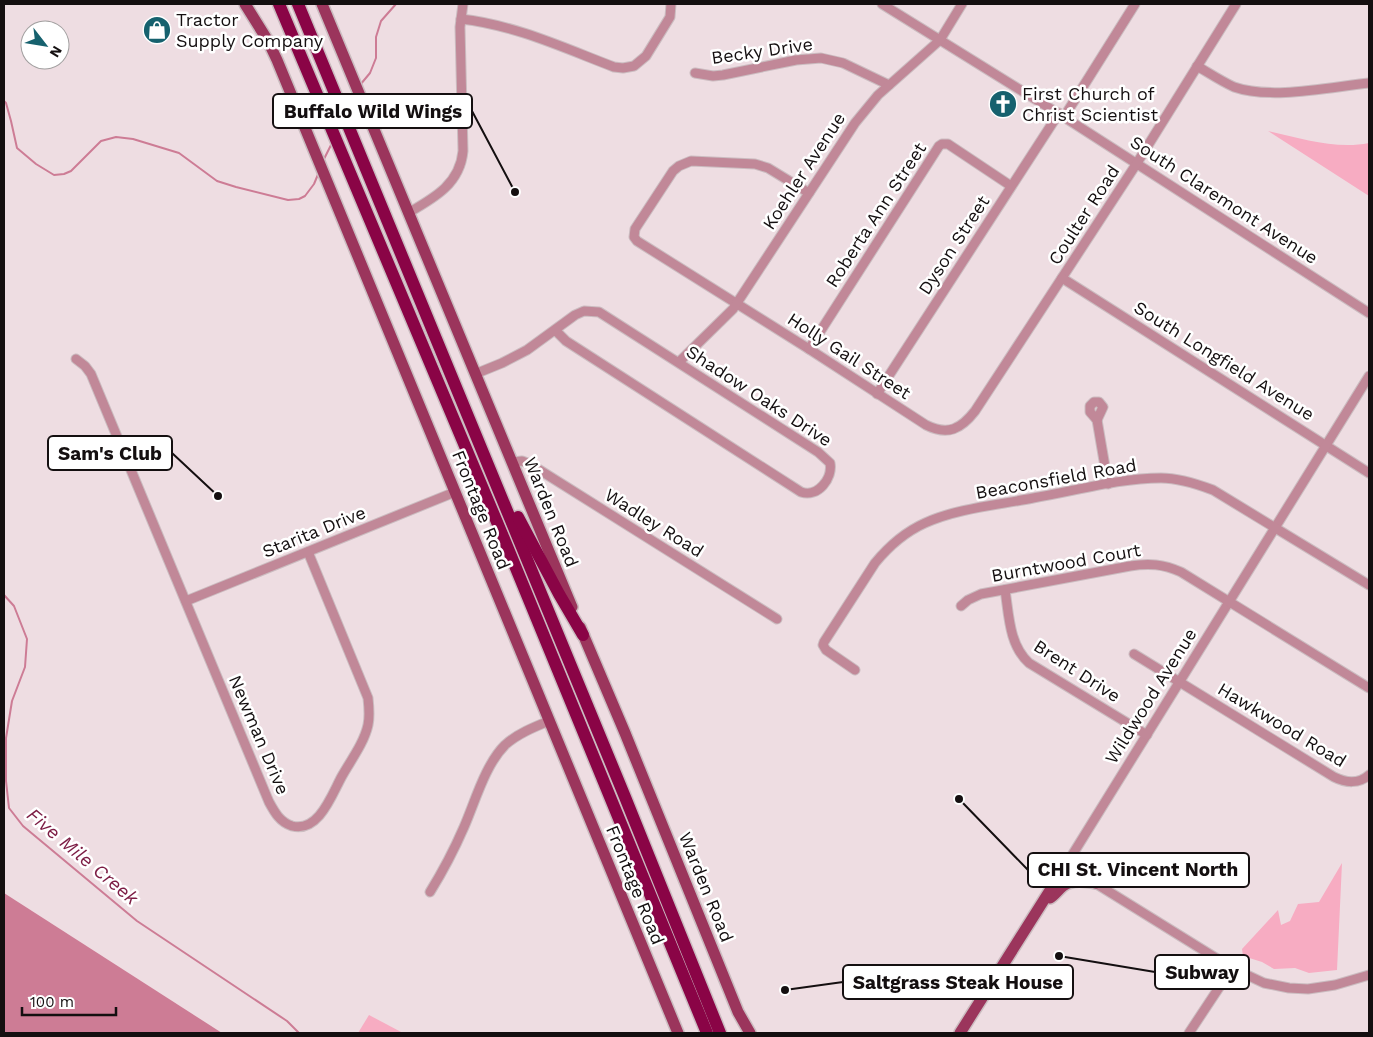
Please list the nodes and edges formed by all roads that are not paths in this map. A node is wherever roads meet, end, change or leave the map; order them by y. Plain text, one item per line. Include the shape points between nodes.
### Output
1 (245, 4) edge
2 (279, 4) edge
3 (298, 4) edge
4 (322, 4) edge
5 (463, 4) edge
6 (671, 4) edge
7 (882, 4) edge
8 (962, 4) edge
9 (1135, 4) edge
10 (1236, 4) edge
11 (461, 18) junction
12 (940, 40) junction
13 (1197, 66) junction
14 (695, 73) dead end
15 (1369, 83) edge
16 (888, 85) junction
17 (1062, 115) junction
18 (1137, 163) junction
19 (1012, 186) junction
20 (810, 193) junction
21 (408, 214) junction
22 (1062, 278) junction
23 (736, 304) junction
24 (1369, 313) edge
25 (555, 330) junction
26 (809, 349) junction
27 (76, 359) dead end
28 (679, 362) junction
29 (475, 374) junction
30 (1369, 376) edge
31 (877, 394) junction
32 (1097, 420) dead end
33 (947, 430) joint
34 (1326, 445) junction
35 (483, 450) junction
36 (512, 462) junction
37 (1369, 473) edge
38 (1108, 484) junction
39 (455, 492) junction
40 (1275, 528) junction
41 (308, 552) junction
42 (1369, 585) edge
43 (1005, 590) junction
44 (186, 601) junction
45 (1230, 603) junction
46 (961, 606) dead end
47 (777, 619) dead end
48 (583, 635) junction
49 (1134, 654) dead end
50 (855, 670) dead end
51 (1179, 681) junction
52 (1369, 688) edge
53 (549, 721) junction
54 (1147, 735) junction
55 (1369, 776) edge
56 (1066, 865) junction
57 (1096, 883) junction
58 (430, 892) dead end
59 (1042, 902) junction
60 (1232, 968) junction
61 (1369, 975) edge
62 (965, 1032) edge
63 (678, 1033) edge
64 (706, 1033) edge
65 (720, 1033) edge
66 (750, 1033) edge
67 (1189, 1033) edge

1 - 39 main road, Frontage Road via 268,41
2 - 64 highway via 502,534
3 - 35 highway
4 - 21 main road, Warden Road
5 - 11 street
6 - 11 street via 670,17 646,56 634,66 624,68 614,68 515,29
7 - 12 street, South Claremont Avenue
8 - 12 street, Koehler Avenue
9 - 17 street, Dyson Street
10 - 13 street, Coulter Road
11 - 21 street via 463,151 460,166 446,188
12 - 16 street, Koehler Avenue
12 - 17 street, South Claremont Avenue
13 - 15 street via 1227,84 1257,92
13 - 18 street, Coulter Road
14 - 16 street, Becky Drive via 723,75 821,58 843,63
16 - 20 street, Koehler Avenue via 855,123
17 - 18 street, South Claremont Avenue
17 - 19 street, Dyson Street
18 - 22 street, Coulter Road
18 - 24 street, South Claremont Avenue
19 - 26 street, Roberta Ann Street via 948,144 939,146
19 - 31 street, Dyson Street
20 - 23 street, Koehler Avenue
20 - 23 street, Holly Gail Street via 760,165 691,161 673,171 635,228 637,242
21 - 29 main road, Warden Road
22 - 33 street, Coulter Road via 975,411 960,426
22 - 34 street, South Longfield Avenue
23 - 26 street, Holly Gail Street
23 - 28 street, Koehler Avenue
25 - 28 street, Shadow Oaks Drive via 579,312 599,312
25 - 28 street, Shadow Oaks Drive via 566,341 770,473 803,493 818,491 830,472 827,459
25 - 29 street, Shadow Oaks Drive via 528,350
26 - 31 street, Holly Gail Street
27 - 44 street, Newman Drive via 92,374
29 - 36 main road, Warden Road
30 - 34 street, Wildwood Avenue
31 - 33 street, Holly Gail Street via 926,425
32 - 38 street
34 - 37 street, South Longfield Avenue
34 - 40 street, Wildwood Avenue
35 - 48 highway
35 - 65 highway
36 - 47 street, Wadley Road via 530,464
36 - 48 main road, Warden Road
38 - 40 street, Beaconsfield Road via 1161,478 1193,483 1213,490
38 - 50 street, Beaconsfield Road via 953,514 927,522 905,534 875,563 824,642 826,650
39 - 41 street, Starita Drive
39 - 53 main road, Frontage Road
40 - 42 street, Beaconsfield Road
40 - 45 street, Wildwood Avenue
41 - 44 street, Starita Drive
41 - 44 street, Newman Drive via 368,698 369,711 365,735 320,814 306,826 291,825 275,814
43 - 45 street, Burntwood Court via 1154,564 1181,572
43 - 46 street, Burntwood Court via 980,594
43 - 54 street, Brent Drive via 1013,639 1023,657
45 - 51 street, Wildwood Avenue
45 - 52 street, Burntwood Court
48 - 66 main road, Warden Road via 738,1012
49 - 51 street, Hawkwood Road
51 - 54 street, Wildwood Avenue
51 - 55 street, Hawkwood Road via 1334,777 1355,782
53 - 58 street via 512,739 498,753 446,868
53 - 63 main road, Frontage Road
54 - 56 street, Wildwood Avenue
56 - 57 street
56 - 59 main road, Wildwood Avenue
57 - 59 main road via 1076,881
57 - 60 street
59 - 62 main road, Wildwood Avenue
60 - 61 street via 1264,983 1304,989 1335,985
60 - 67 street

